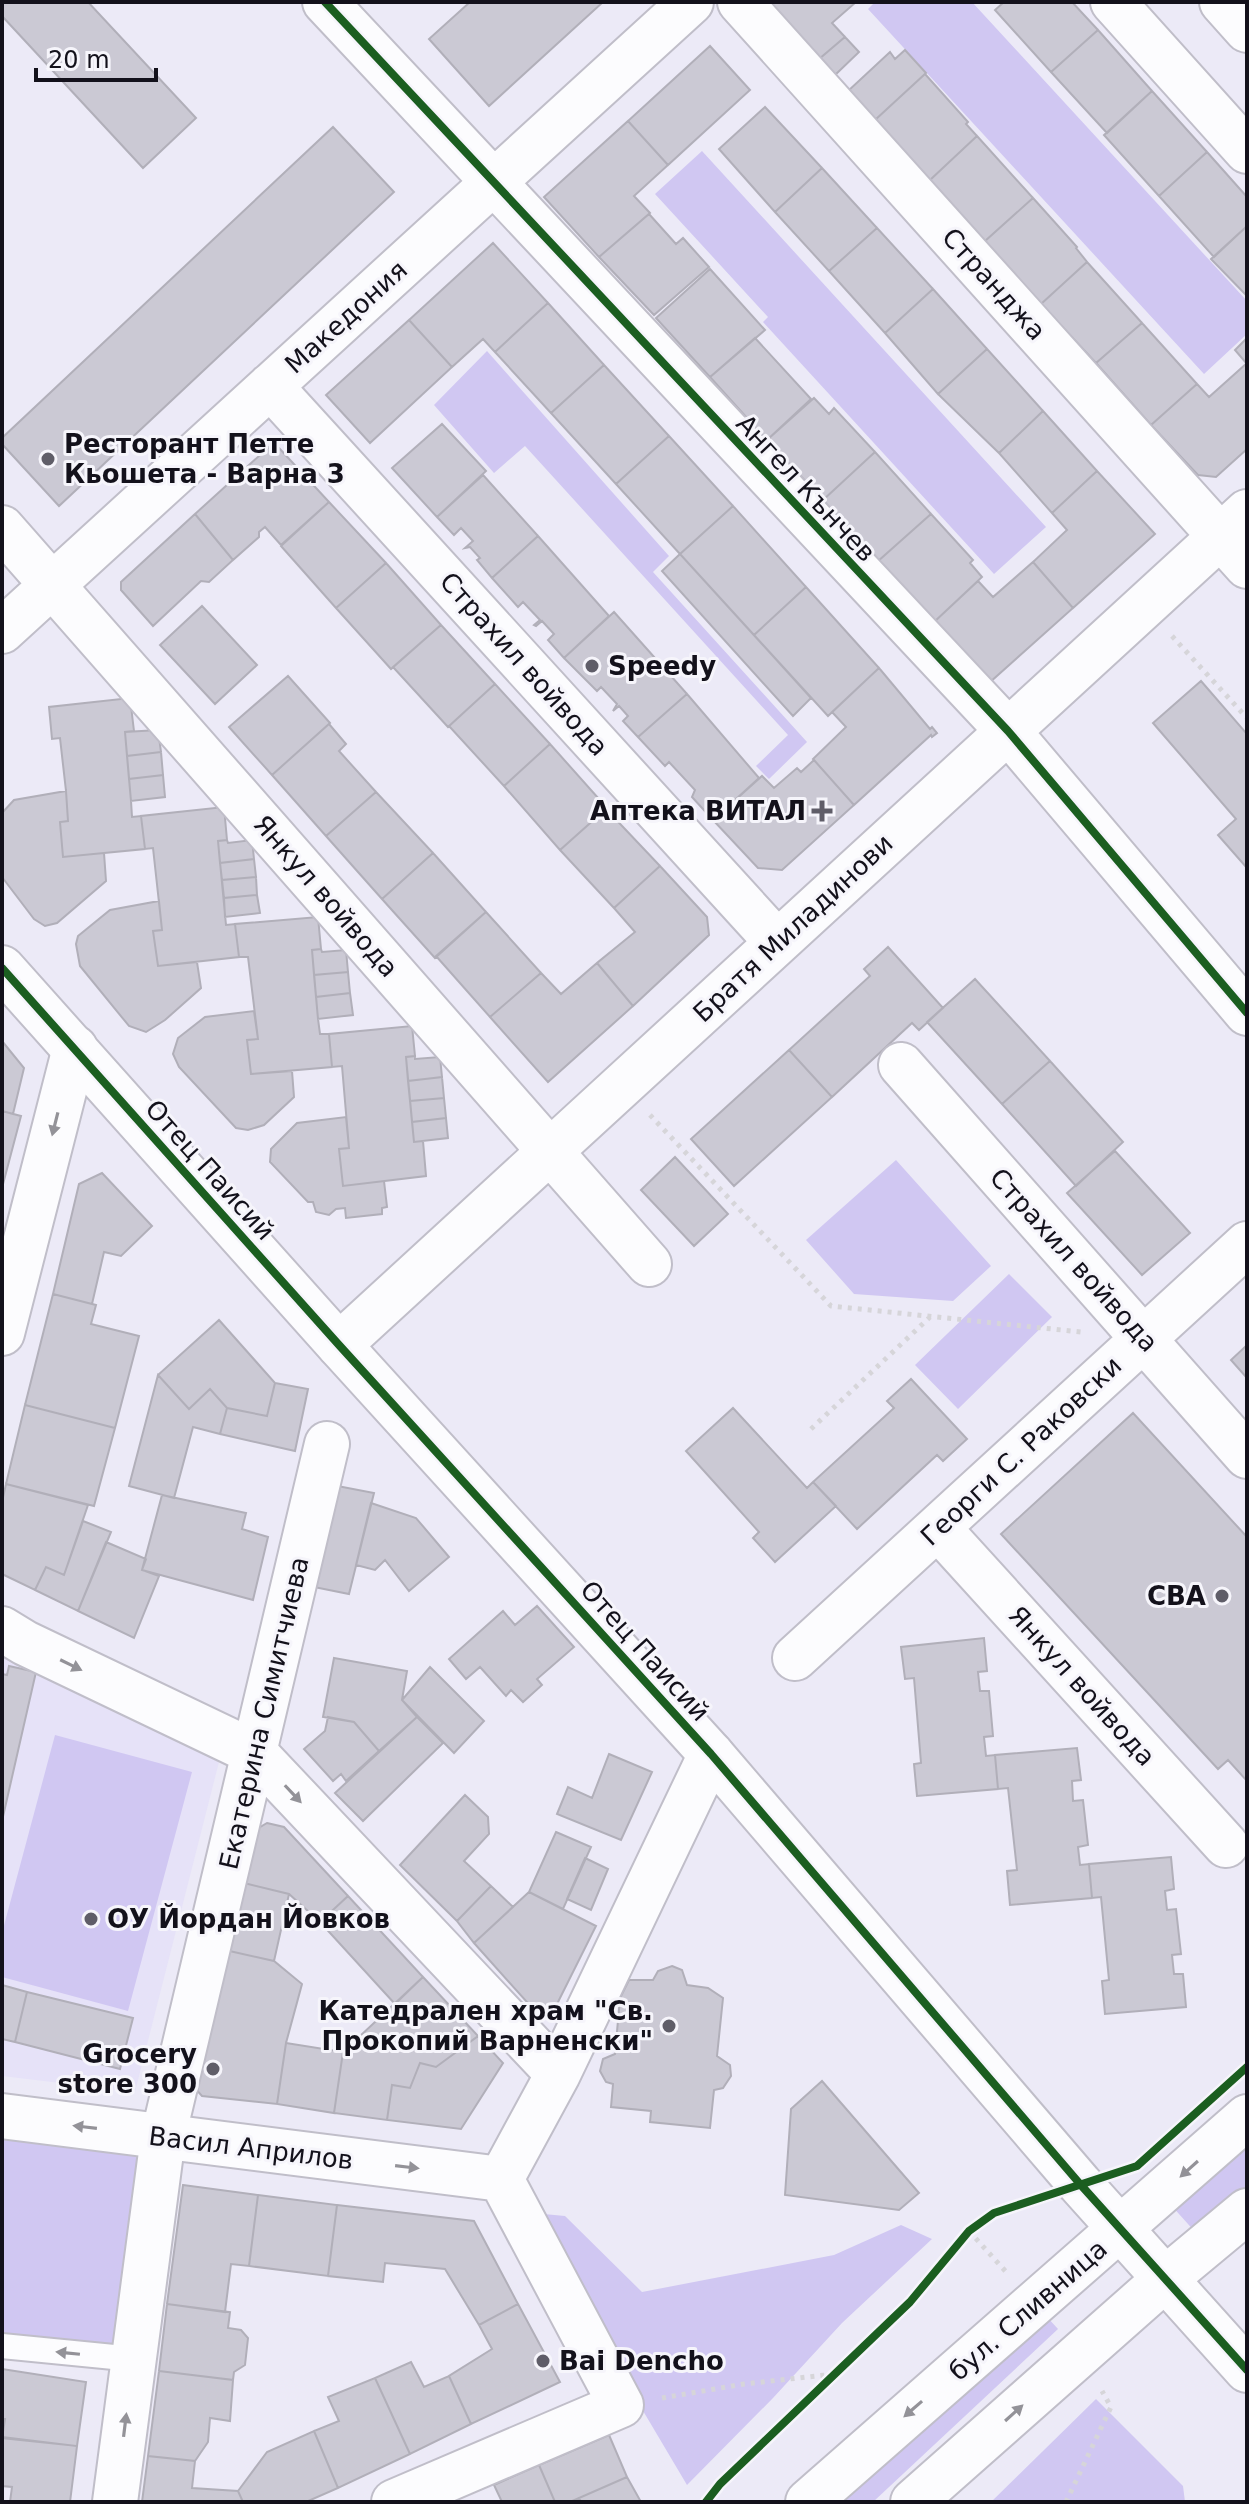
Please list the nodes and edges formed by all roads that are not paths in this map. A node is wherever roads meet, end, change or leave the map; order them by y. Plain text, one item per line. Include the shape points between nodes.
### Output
1 (325, 2) edge
2 (691, 2) edge
3 (740, 2) edge
4 (1113, 2) edge
5 (1222, 2) edge
6 (1247, 30) edge
7 (1247, 151) edge
8 (492, 184) junction
9 (270, 386) junction
10 (2, 528) edge
11 (1238, 538) edge
12 (52, 585) junction
13 (2, 631) edge
14 (1008, 731) junction
15 (777, 942) junction
16 (2, 968) edge
17 (1247, 1013) edge
18 (75, 1048) junction
19 (901, 1065) dead end
20 (550, 1150) junction
21 (1247, 1244) edge
22 (649, 1264) dead end
23 (2, 1333) edge
24 (1143, 1339) junction
25 (339, 1345) junction
26 (327, 1444) dead end
27 (1247, 1456) edge
28 (938, 1528) junction
29 (2, 1629) edge
30 (795, 1658) dead end
31 (255, 1753) junction
32 (711, 1754) junction
33 (1237, 1835) edge
34 (558, 2074) junction
35 (2, 2116) edge
36 (1247, 2117) edge
37 (163, 2137) junction
38 (501, 2179) junction
39 (1247, 2211) edge
40 (1121, 2230) junction
41 (1164, 2280) junction
42 (2, 2346) edge
43 (134, 2359) junction
44 (1247, 2370) edge
45 (115, 2502) edge
46 (394, 2502) edge
47 (808, 2502) edge
48 (913, 2502) edge

1 - 8 street, Ангел Кънчев
2 - 8 street, Македония
3 - 11 street, Странджа
4 - 7 street
5 - 6 street
8 - 9 street, Македония
8 - 14 street, Ангел Кънчев
9 - 12 street, Македония
9 - 15 street, Страхил войвода
10 - 12 street, Янкул войвода
11 - 14 street, Братя Миладинови via 1145,605
12 - 13 street, Македония
12 - 20 street, Янкул войвода
14 - 15 street, Братя Миладинови
14 - 17 street, Ангел Кънчев
15 - 20 street, Братя Миладинови
16 - 18 street, Отец Паисий
18 -> 23 street
18 - 25 street, Отец Паисий
19 - 24 street, Страхил войвода
20 - 22 street, Янкул войвода
20 - 25 street, Братя Миладинови
21 - 24 street, Георги С. Раковски
24 - 27 street, Страхил войвода
24 - 28 street, Георги С. Раковски
25 - 32 street, Отец Паисий
26 - 31 street, Екатерина Симитчиева
28 - 30 street, Георги С. Раковски
28 - 33 street, Янкул войвода
29 -> 31 street
31 -> 34 street
31 - 37 street, Екатерина Симитчиева
32 - 34 street, Отец Паисий
32 - 40 street, Отец Паисий
34 - 38 street, Отец Паисий
37 -> 35 street, Васил Априлов
36 -> 40 street, бул. Сливница
37 -> 38 street, Васил Априлов
37 - 43 street, Екатерина Симитчиева
38 - 46 street via 621,2405
39 - 41 street
40 - 41 street, Отец Паисий
40 -> 47 street, бул. Сливница
41 - 44 street, Отец Паисий
48 -> 41 street
43 -> 42 lane
45 -> 43 street, Екатерина Симитчиева

